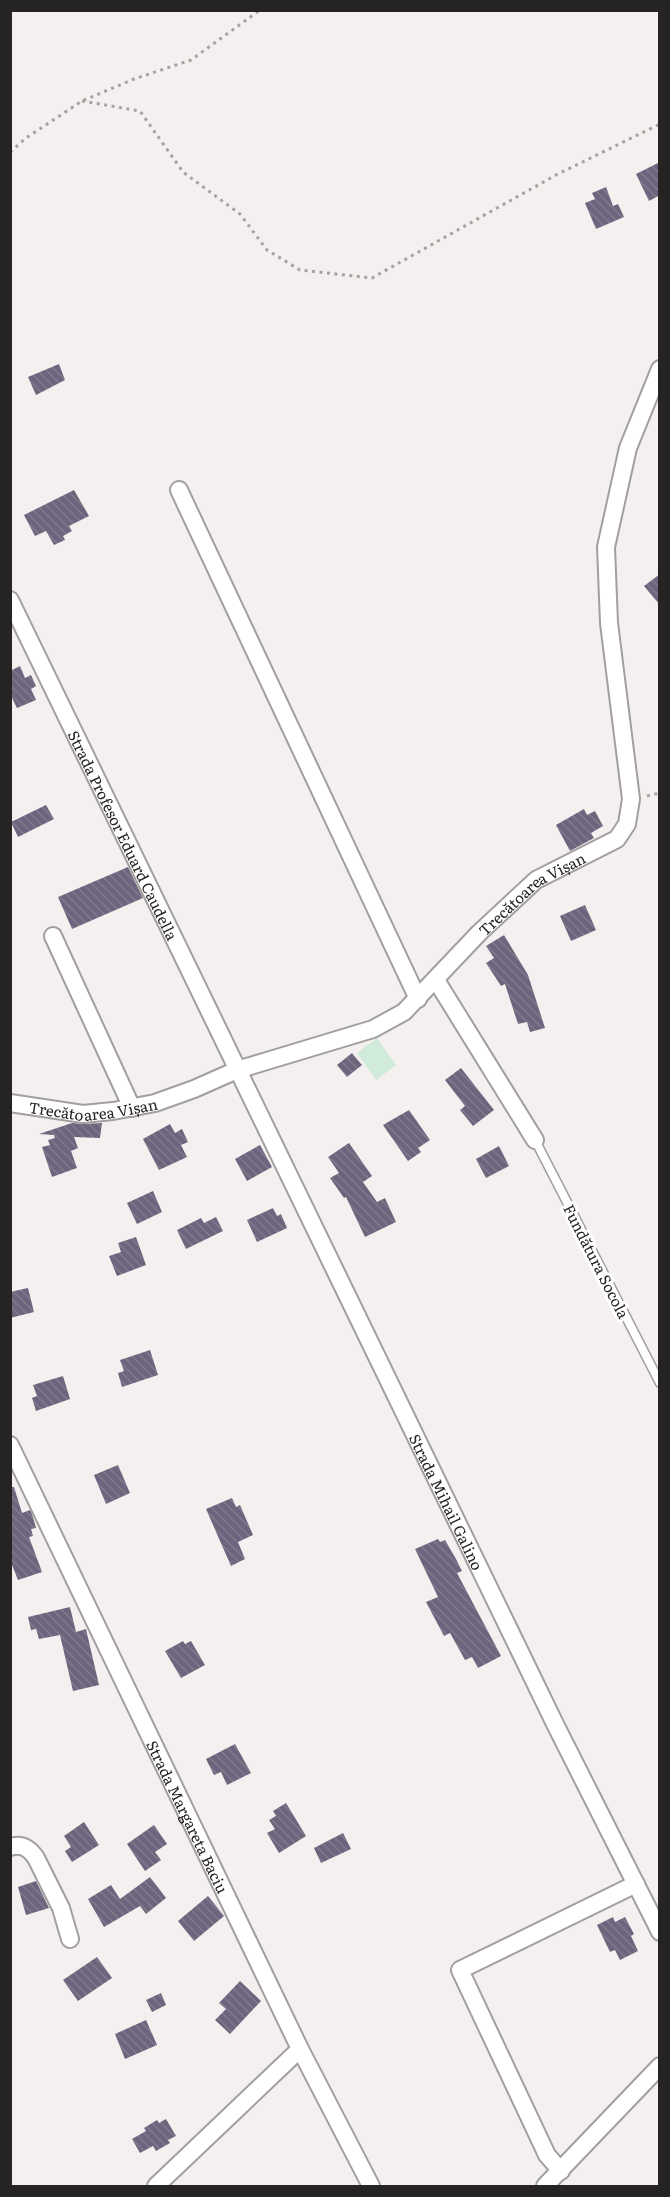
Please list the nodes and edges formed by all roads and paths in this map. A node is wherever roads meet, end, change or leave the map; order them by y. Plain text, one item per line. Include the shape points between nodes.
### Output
1 (260, 10) edge
2 (82, 101) junction
3 (660, 124) edge
4 (10, 152) edge
5 (660, 369) edge
6 (179, 490) dead end
7 (10, 600) edge
8 (53, 936) dead end
9 (436, 980) junction
10 (418, 999) junction
11 (237, 1070) junction
12 (10, 1103) edge
13 (132, 1107) junction
14 (535, 1140) joint
15 (660, 1383) edge
16 (10, 1445) edge
17 (10, 1847) edge
18 (636, 1884) junction
19 (660, 1932) edge
20 (70, 1939) dead end
21 (300, 2049) junction
22 (660, 2067) edge
23 (561, 2171) junction
24 (156, 2187) edge
25 (371, 2187) edge
26 (545, 2187) edge

1 - 2 path via 191,60
2 - 3 path via 140,111 183,172 240,214 267,250 300,270 372,278 556,175
2 - 4 path
5 - 9 street, Trecătoarea Vișan via 628,448 606,547 609,623 631,799 627,824 617,839 536,880
6 - 10 street
7 - 11 street, Strada Profesor Eduard Caudella
8 - 13 street
9 - 10 street, Trecătoarea Vișan
9 - 14 street
10 - 11 street, Trecătoarea Vișan via 404,1012 373,1029
11 - 13 street, Trecătoarea Vișan via 184,1093
11 - 18 street, Strada Mihail Galino
12 - 13 street, Trecătoarea Vișan via 83,1114
14 - 15 lane, Fundătura Socola
16 - 21 street, Strada Margareta Baciu
17 - 20 street via 22,1846 32,1851 61,1908
18 - 19 street, Strada Mihail Galino
18 - 23 street via 460,1970 547,2155
21 - 24 street
21 - 25 street, Strada Margareta Baciu
22 - 23 street
23 - 26 street

